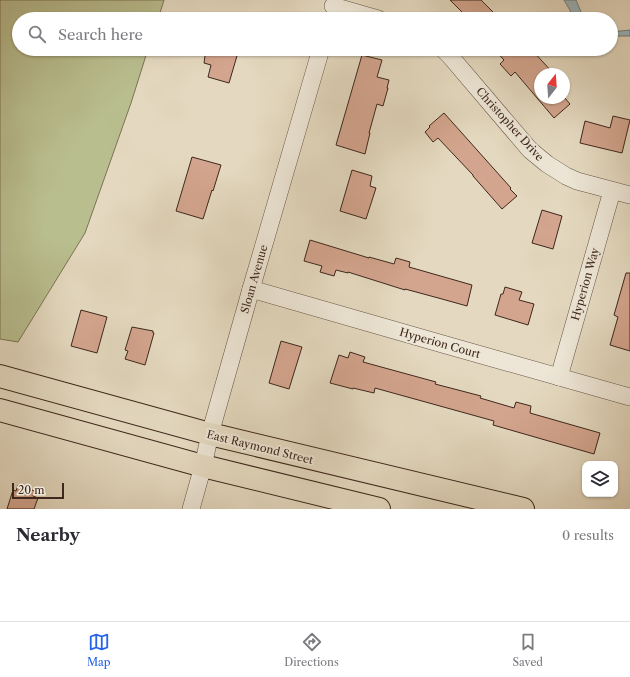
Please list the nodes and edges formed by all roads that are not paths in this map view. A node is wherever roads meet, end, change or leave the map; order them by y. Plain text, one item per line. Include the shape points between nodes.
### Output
1 (333, 8) edge
2 (349, 12) edge
3 (319, 56) edge
4 (450, 56) edge
5 (612, 191) junction
6 (630, 195) edge
7 (251, 289) junction
8 (0, 376) edge
9 (559, 377) junction
10 (630, 397) edge
11 (0, 410) edge
12 (210, 434) junction
13 (204, 466) junction
14 (190, 509) edge
15 (379, 509) edge
16 (523, 509) edge

1 - 2 street
3 - 7 street, Sloan Avenue
4 - 5 street, Christopher Drive via 534,154 566,176
5 - 6 street, Christopher Drive
5 - 9 street, Hyperion Way
7 - 9 street, Hyperion Court
7 - 12 street, Sloan Avenue
8 - 12 main road, East Raymond Street
9 - 10 street, Hyperion Court
11 - 13 main road
12 - 13 street, Sloan Avenue
12 - 16 main road, East Raymond Street
13 - 14 street, Sloan Avenue
13 - 15 main road

